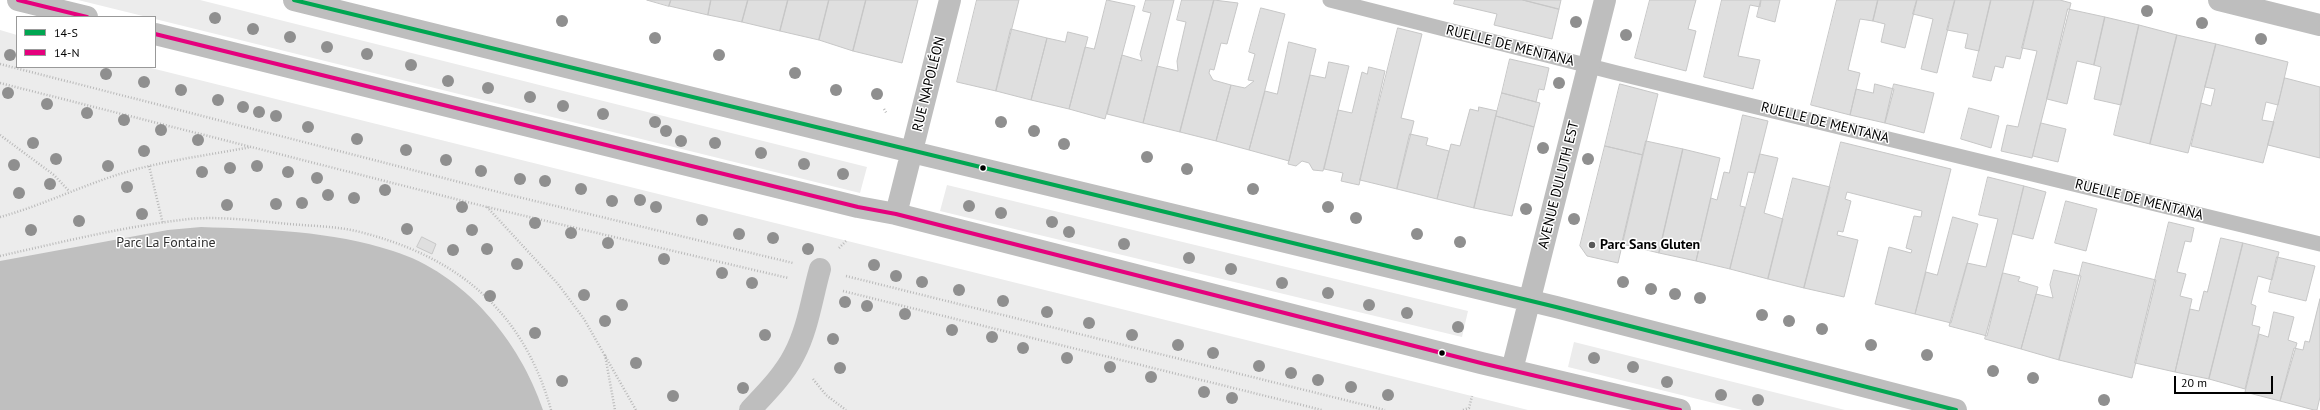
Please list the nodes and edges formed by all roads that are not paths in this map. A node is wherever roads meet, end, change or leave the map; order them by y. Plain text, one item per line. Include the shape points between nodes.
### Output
1 (18, 0) edge
2 (294, 0) edge
3 (950, 0) edge
4 (1330, 0) edge
5 (1605, 0) edge
6 (2220, 0) edge
7 (84, 16) edge
8 (2320, 25) edge
9 (156, 34) edge
10 (1589, 65) junction
11 (912, 152) junction
12 (896, 214) junction
13 (2320, 244) edge
14 (818, 277) road end
15 (1529, 301) junction
16 (1512, 370) junction
17 (750, 410) edge
18 (1680, 410) edge
19 (1956, 410) edge

1 - 7 street
2 - 11 street
3 - 11 street, RUE NAPOLÉON
4 - 10 lane, RUELLE DE MENTANA
5 - 10 street, AVENUE DULUTH EST
6 - 8 street
9 - 12 street via 858,207
10 - 13 lane, RUELLE DE MENTANA
10 - 15 street, AVENUE DULUTH EST
11 - 12 street, RUE NAPOLÉON
11 - 15 street
12 - 16 street
14 - 17 street via 802,338 794,355 770,389
15 - 16 street, AVENUE DULUTH EST
15 - 19 street
16 - 18 street

